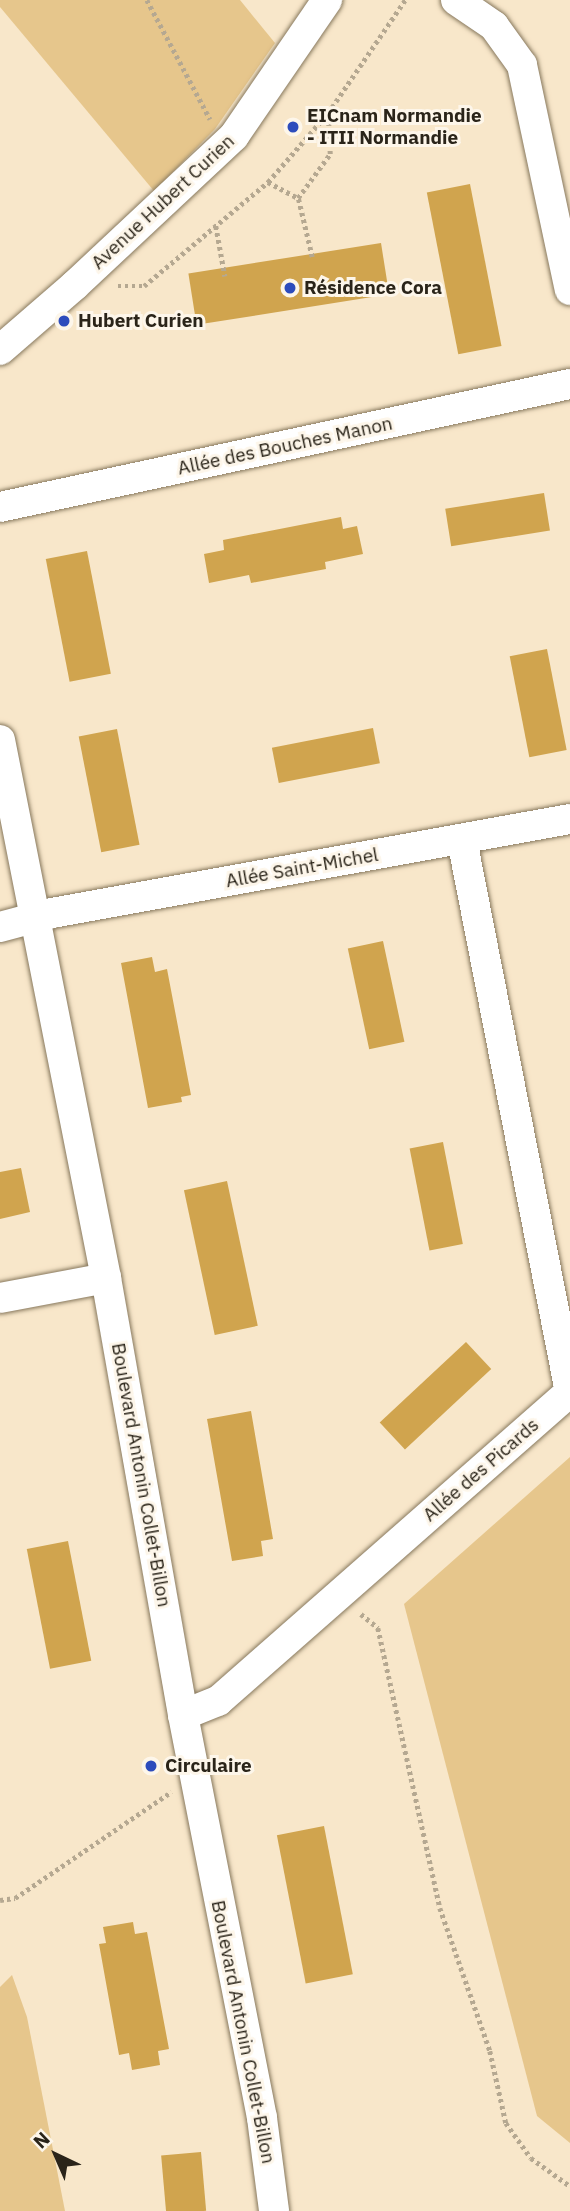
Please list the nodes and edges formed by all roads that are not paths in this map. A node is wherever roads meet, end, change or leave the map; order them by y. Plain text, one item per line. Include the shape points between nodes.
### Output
1 (327, 0) edge
2 (456, 0) edge
3 (570, 290) edge
4 (0, 350) edge
5 (570, 384) edge
6 (0, 507) edge
7 (0, 740) edge
8 (570, 819) edge
9 (462, 839) junction
10 (33, 918) junction
11 (0, 927) edge
12 (106, 1278) junction
13 (0, 1298) edge
14 (183, 1715) junction
15 (274, 2211) edge

1 - 4 street, Avenue Hubert Curien via 234,136
2 - 3 street via 494,26 522,65
5 - 6 street, Allée des Bouches Manon
7 - 10 street, Boulevard Antonin Collet-Billon
8 - 9 street, Allée Saint-Michel
9 - 10 street, Allée Saint-Michel
9 - 14 street, Allée des Picards via 570,1392 218,1701
10 - 11 street, Allée Saint-Michel
10 - 12 street, Boulevard Antonin Collet-Billon
12 - 13 street
12 - 14 street, Boulevard Antonin Collet-Billon
14 - 15 street, Boulevard Antonin Collet-Billon via 262,2118

